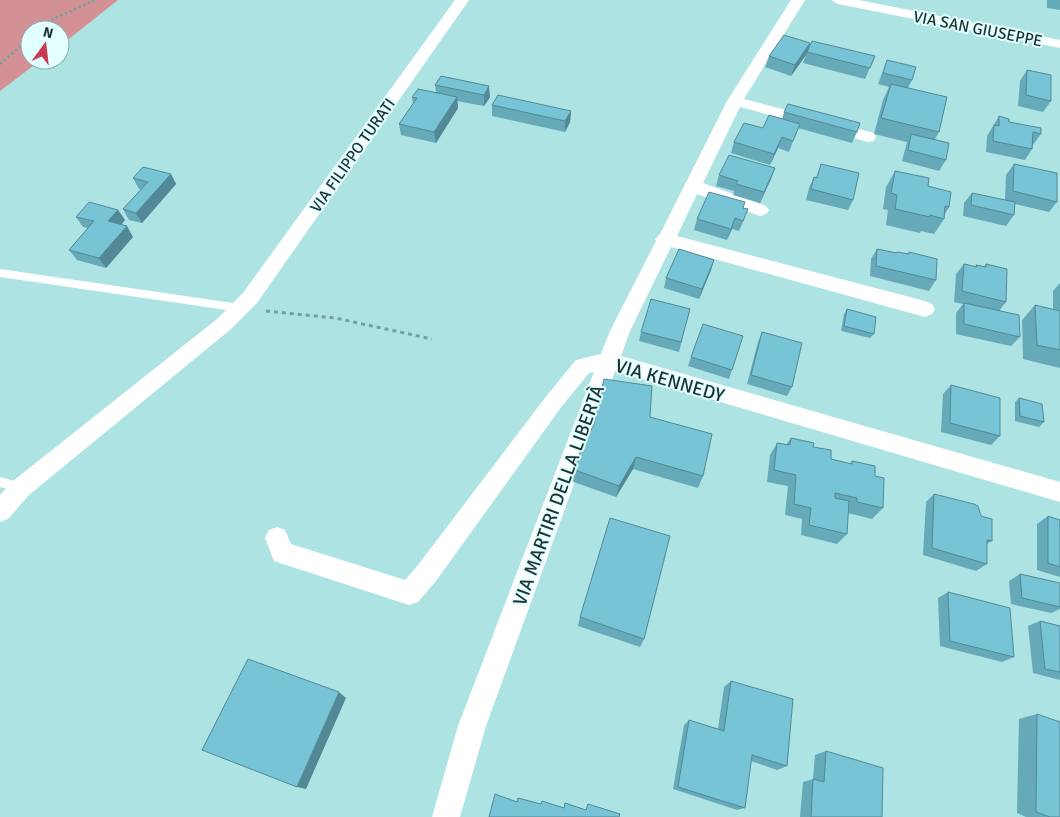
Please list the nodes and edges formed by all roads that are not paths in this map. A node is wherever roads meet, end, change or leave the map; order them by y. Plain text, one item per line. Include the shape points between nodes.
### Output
1 (462, 0) edge
2 (798, 0) edge
3 (838, 0) edge
4 (1060, 44) edge
5 (735, 101) junction
6 (868, 136) dead end
7 (694, 186) junction
8 (760, 210) dead end
9 (664, 239) junction
10 (0, 273) edge
11 (240, 308) junction
12 (925, 309) dead end
13 (608, 362) junction
14 (0, 482) edge
15 (21, 488) junction
16 (1060, 492) edge
17 (0, 511) edge
18 (277, 538) dead end
19 (446, 817) edge

1 - 11 street, VIA FILIPPO TURATI
2 - 5 street, VIA MARTIRI DELLA LIBERTÀ
3 - 4 street, VIA SAN GIUSEPPE
5 - 6 street
5 - 7 street, VIA MARTIRI DELLA LIBERTÀ
7 - 8 street
7 - 9 street, VIA MARTIRI DELLA LIBERTÀ
9 - 12 street
9 - 13 street, VIA MARTIRI DELLA LIBERTÀ
10 - 11 lane
11 - 15 street, VIA FILIPPO TURATI
13 - 16 street, VIA KENNEDY
13 - 18 street, VIA KENNEDY via 583,366 410,593 282,553
13 - 19 street, VIA MARTIRI DELLA LIBERTÀ via 472,726
14 - 15 lane
15 - 17 street, VIA FILIPPO TURATI

